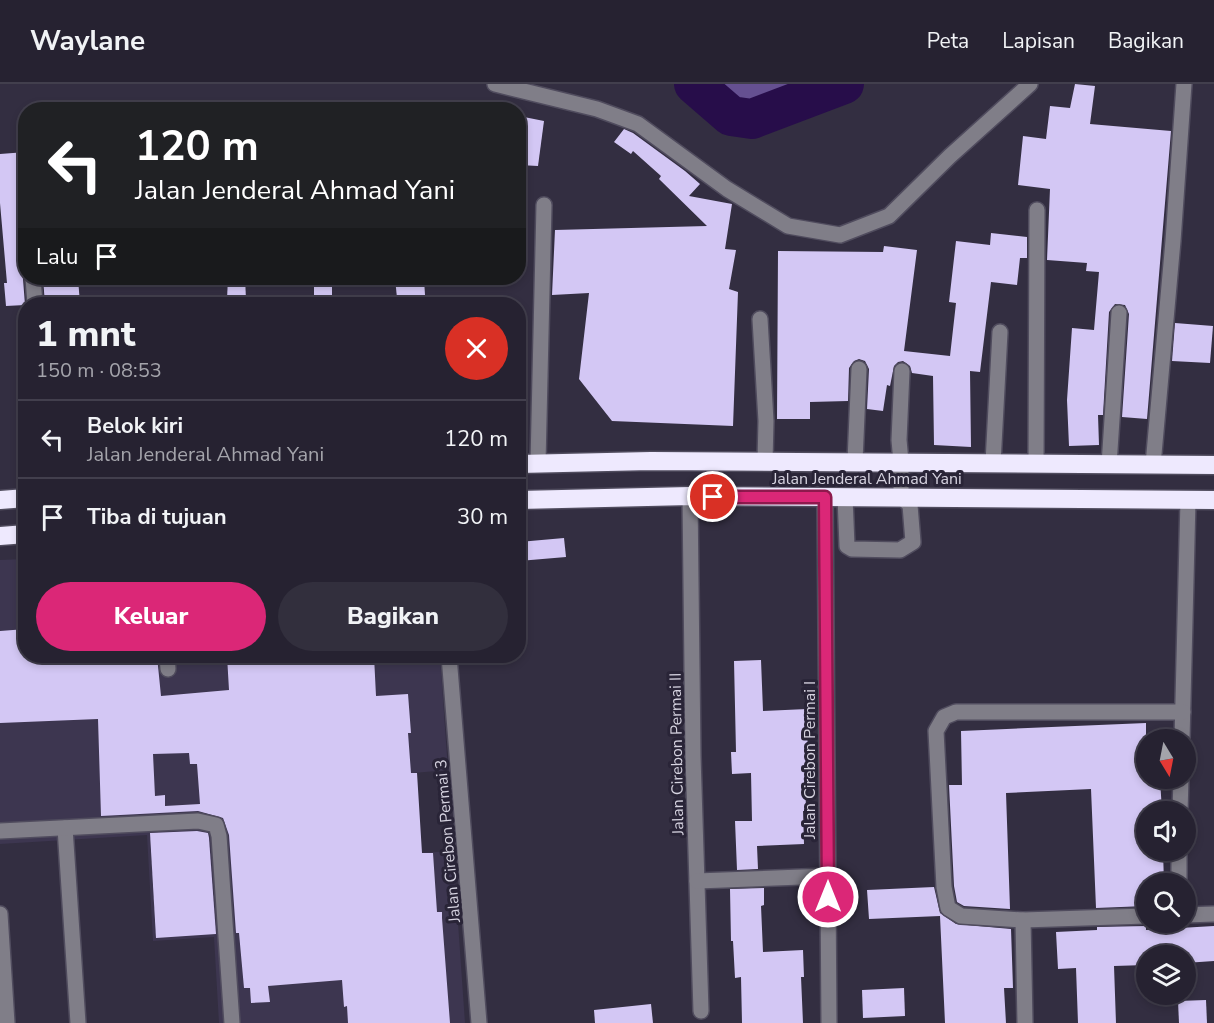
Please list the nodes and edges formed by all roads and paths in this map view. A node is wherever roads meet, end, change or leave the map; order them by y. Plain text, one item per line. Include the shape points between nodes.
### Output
1 (495, 84) edge
2 (1030, 84) edge
3 (1184, 84) edge
4 (544, 205) dead end
5 (1037, 210) dead end
6 (1119, 313) dead end
7 (760, 319) dead end
8 (1000, 332) dead end
9 (858, 369) dead end
10 (902, 371) dead end
11 (765, 461) junction
12 (538, 462) junction
13 (855, 462) junction
14 (901, 462) junction
15 (526, 463) edge
16 (993, 463) junction
17 (1036, 464) junction
18 (1108, 465) junction
19 (1153, 465) junction
20 (1214, 465) edge
21 (690, 496) junction
22 (825, 497) junction
23 (844, 497) junction
24 (901, 498) junction
25 (18, 499) edge
26 (0, 500) edge
27 (526, 500) edge
28 (1188, 500) junction
29 (1214, 500) edge
30 (18, 535) edge
31 (0, 536) edge
32 (451, 663) edge
33 (1183, 712) junction
34 (1182, 729) edge
35 (65, 828) junction
36 (0, 831) edge
37 (828, 876) junction
38 (697, 881) junction
39 (0, 914) edge
40 (1214, 914) edge
41 (1196, 915) edge
42 (1136, 916) edge
43 (1023, 920) junction
44 (701, 1011) dead end
45 (8, 1023) edge
46 (78, 1023) edge
47 (232, 1023) edge
48 (479, 1023) edge
49 (829, 1023) edge
50 (1025, 1023) edge

1 - 2 street via 597,109 638,124 727,189 788,226 840,235 889,216
3 - 19 street
4 - 12 street
5 - 17 street
6 - 18 street
7 - 11 street
8 - 16 street
9 - 13 street
10 - 14 street
11 - 12 highway, Jalan Jenderal Ahmad Yani
11 - 13 highway, Jalan Jenderal Ahmad Yani
12 - 15 highway, Jalan Jenderal Ahmad Yani
13 - 14 highway, Jalan Jenderal Ahmad Yani
14 - 16 highway, Jalan Jenderal Ahmad Yani
14 - 24 street
16 - 17 highway, Jalan Jenderal Ahmad Yani
17 - 18 highway, Jalan Jenderal Ahmad Yani
18 - 19 highway, Jalan Jenderal Ahmad Yani
19 - 20 highway, Jalan Jenderal Ahmad Yani
21 - 22 highway, Jalan Jenderal Ahmad Yani
21 - 27 highway, Jalan Jenderal Ahmad Yani
21 - 38 street, Jalan Cirebon Permai II
22 - 23 highway, Jalan Jenderal Ahmad Yani
22 - 37 street, Jalan Cirebon Permai I
23 - 24 highway, Jalan Jenderal Ahmad Yani
23 - 24 street via 847,546 861,550 900,550 913,542 910,505
24 - 28 highway, Jalan Jenderal Ahmad Yani
25 - 26 highway
28 - 29 highway, Jalan Jenderal Ahmad Yani
28 - 33 street
30 - 31 highway
32 - 48 street, Jalan Cirebon Permai 3
33 - 34 street
33 - 43 street via 956,712 944,717 936,731 948,908 961,916
35 - 36 street
35 - 46 street
35 - 47 street via 198,821 216,825
37 - 38 street
37 - 49 street, Jalan Cirebon Permai I
38 - 44 street, Jalan Cirebon Permai II
39 - 45 street
40 - 41 street
42 - 43 street
43 - 50 street

